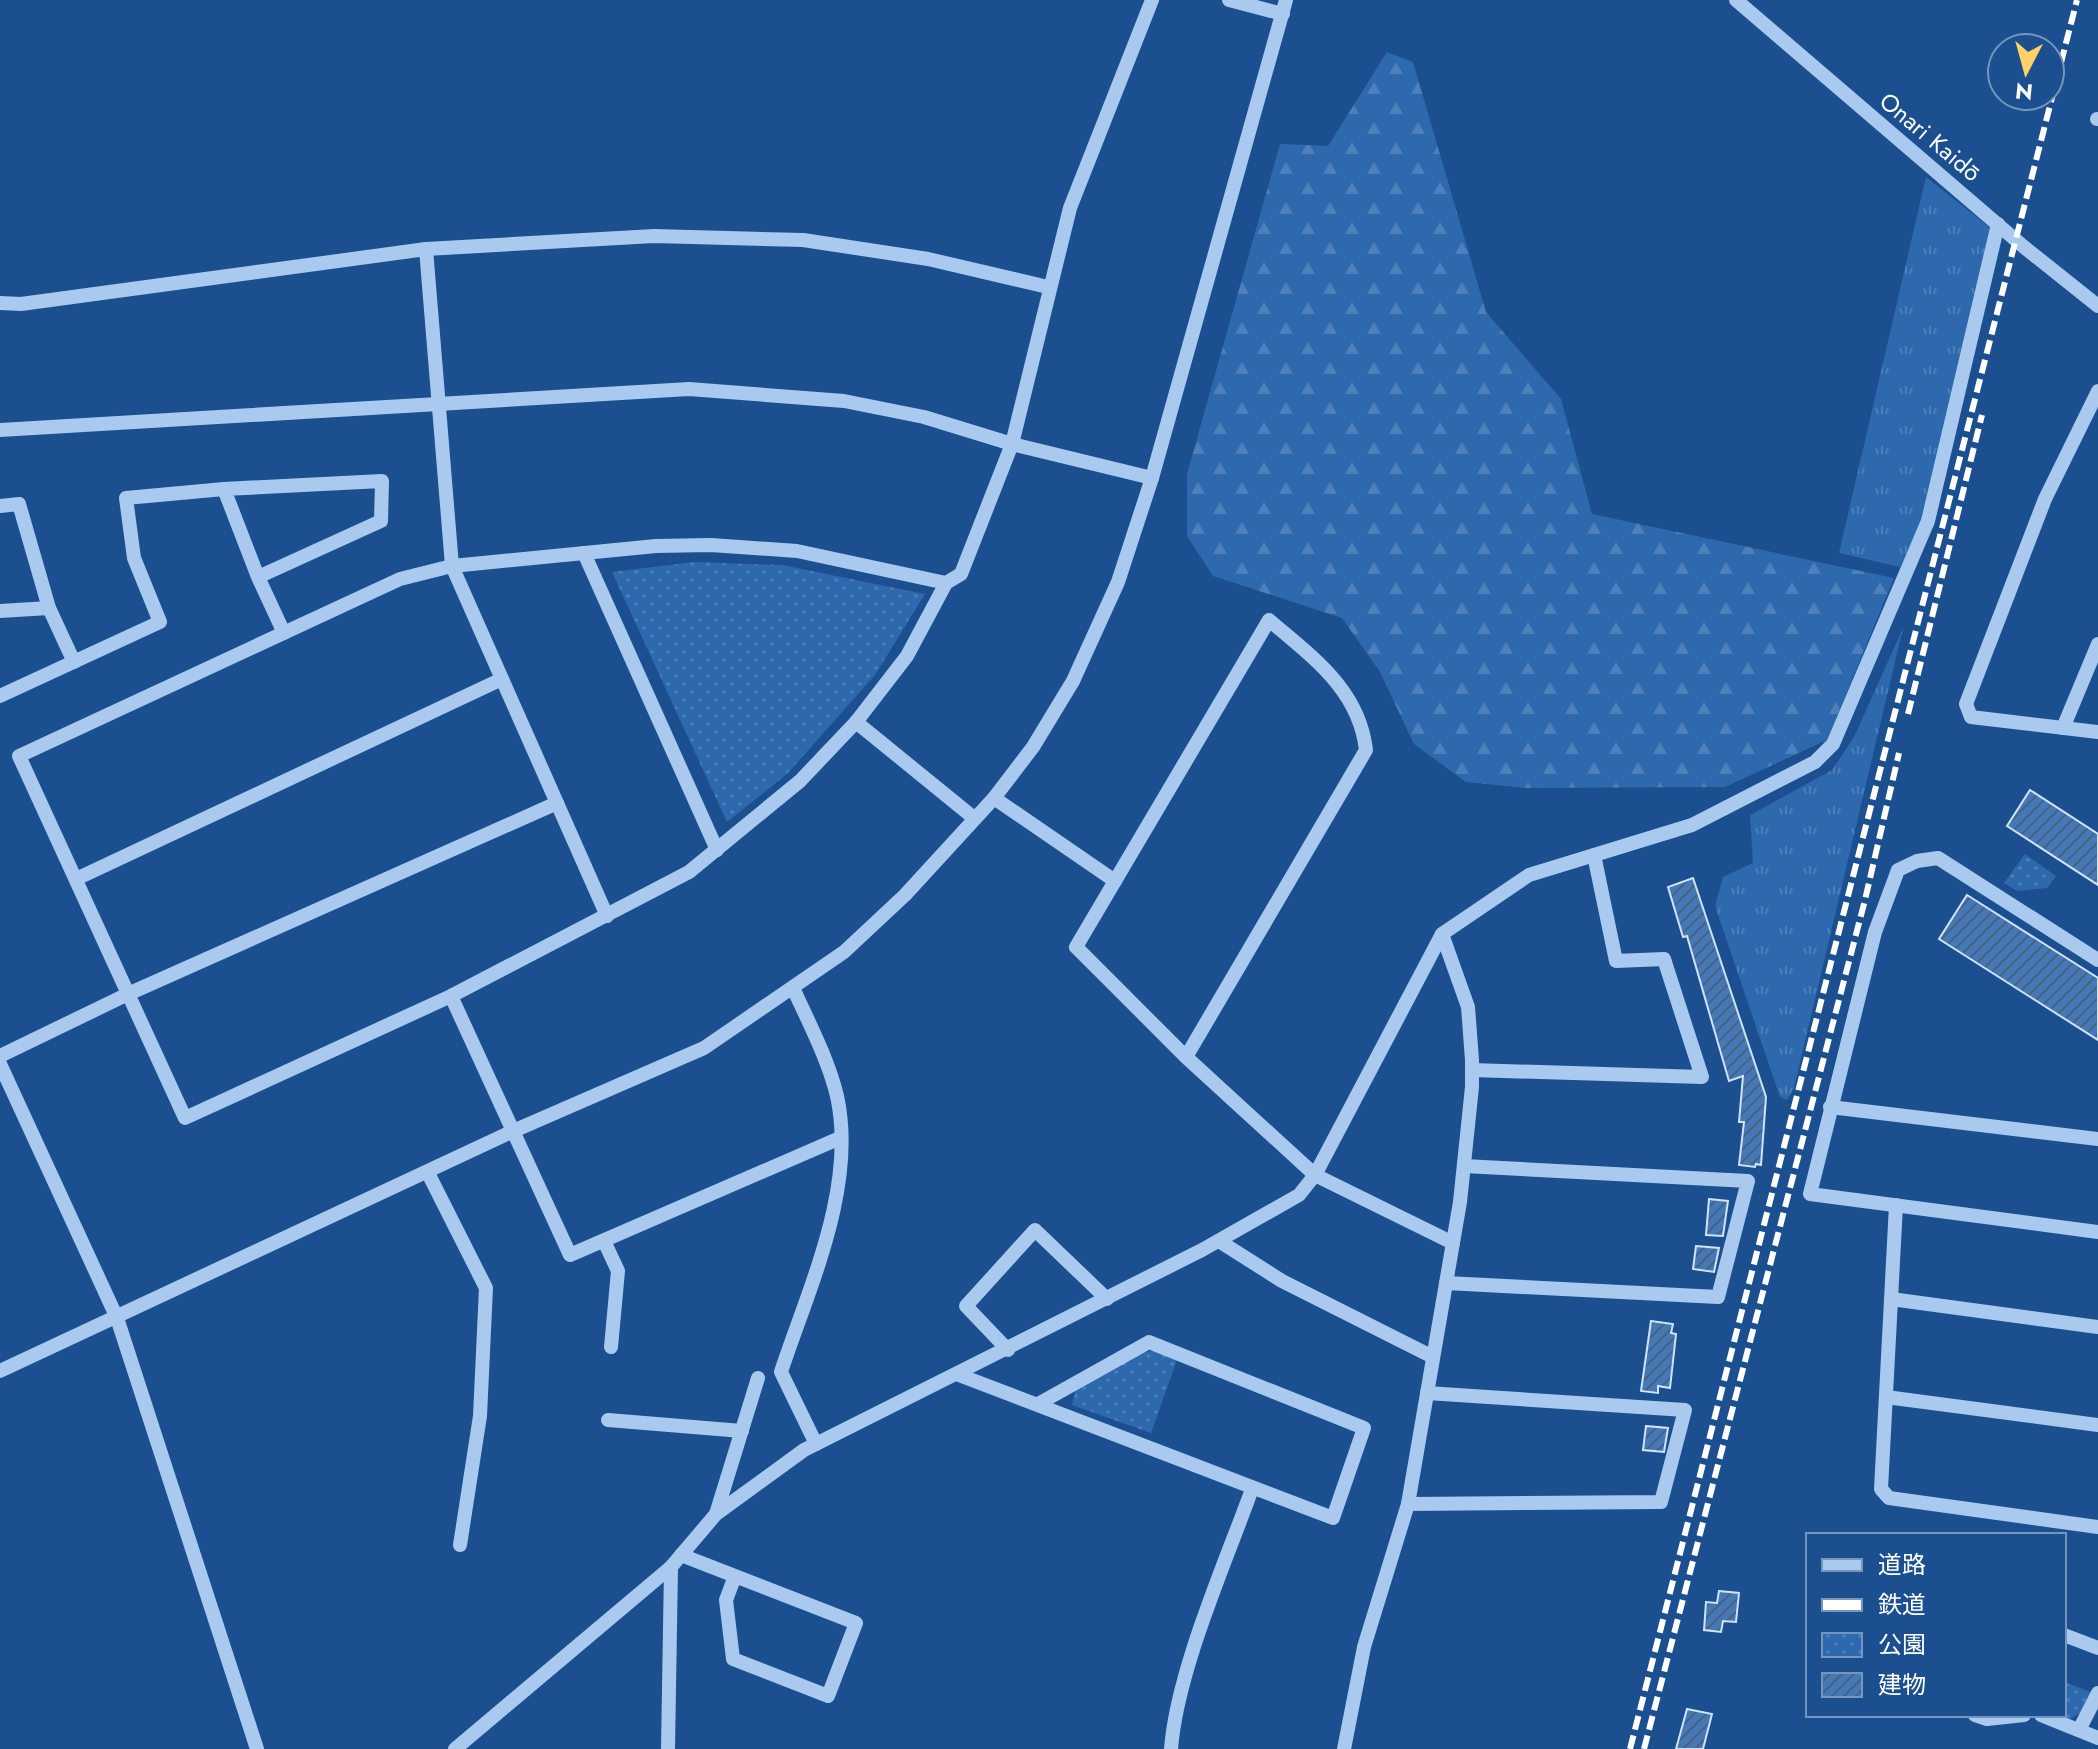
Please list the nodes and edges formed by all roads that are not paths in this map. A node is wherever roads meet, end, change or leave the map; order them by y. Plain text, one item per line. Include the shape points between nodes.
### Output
1 (1152, 0) edge
2 (1229, 0) edge
3 (1736, 0) edge
4 (1285, 7) edge
5 (1998, 224) junction
6 (426, 249) junction
7 (1048, 287) junction
8 (0, 303) edge
9 (2098, 306) edge
10 (2098, 391) edge
11 (437, 405) junction
12 (0, 430) edge
13 (1012, 444) junction
14 (1152, 478) junction
15 (224, 489) junction
16 (0, 506) edge
17 (584, 553) junction
18 (452, 566) junction
19 (258, 577) junction
20 (946, 583) junction
21 (49, 608) junction
22 (0, 611) edge
23 (284, 633) junction
24 (2098, 644) edge
25 (74, 662) junction
26 (502, 679) junction
27 (0, 696) edge
28 (856, 722) junction
29 (2063, 728) junction
30 (2098, 732) edge
31 (994, 798) junction
32 (557, 803) junction
33 (974, 818) junction
34 (717, 850) junction
35 (1594, 855) junction
36 (76, 879) junction
37 (1115, 881) junction
38 (607, 916) junction
39 (1442, 934) junction
40 (2098, 960) edge
41 (793, 988) junction
42 (128, 994) junction
43 (451, 996) junction
44 (0, 1056) edge
45 (1186, 1057) junction
46 (0, 1064) edge
47 (1472, 1070) junction
48 (1830, 1107) junction
49 (511, 1132) junction
50 (840, 1138) junction
51 (2098, 1139) edge
52 (1464, 1166) junction
53 (428, 1173) junction
54 (1315, 1175) junction
55 (1896, 1205) junction
56 (2098, 1232) edge
57 (604, 1241) junction
58 (1219, 1241) junction
59 (1453, 1243) junction
60 (1446, 1283) junction
61 (1107, 1299) junction
62 (1891, 1299) junction
63 (117, 1318) junction
64 (2098, 1327) edge
65 (611, 1347) dead end
66 (1008, 1350) junction
67 (1433, 1357) junction
68 (0, 1371) edge
69 (959, 1375) junction
70 (758, 1378) dead end
71 (1427, 1393) junction
72 (1886, 1397) junction
73 (1038, 1404) junction
74 (608, 1420) dead end
75 (2098, 1425) edge
76 (742, 1431) junction
77 (816, 1444) junction
78 (1252, 1489) junction
79 (1408, 1504) junction
80 (716, 1514) junction
81 (2098, 1527) edge
82 (460, 1545) dead end
83 (676, 1561) junction
84 (735, 1576) junction
85 (2066, 1636) edge
86 (2098, 1648) edge
87 (2098, 1693) edge
88 (1981, 1717) edge
89 (2006, 1717) edge
90 (2046, 1717) edge
91 (2079, 1730) junction
92 (2098, 1738) edge
93 (257, 1749) edge
94 (455, 1749) edge
95 (668, 1749) edge
96 (1171, 1749) edge
97 (1344, 1749) edge

1 - 7 street via 1070,208
2 - 4 street
3 - 5 street, Onari Kaidō
4 - 14 street
5 - 9 street, Onari Kaidō
5 - 35 street via 1928,521 1833,744 1815,762 1692,825
6 - 7 street via 654,236 803,240 928,259
6 - 8 street
6 - 11 street
7 - 13 street
10 - 29 street via 2045,499 1966,704 1971,717
11 - 12 street
11 - 13 street via 689,389 762,393 844,401 924,417
11 - 18 street
13 - 14 street
13 - 20 street via 961,574
14 - 31 street via 1118,582 1073,681
15 - 19 street
15 - 19 street via 382,481 381,521
15 - 25 street via 126,498 134,558 160,622
16 - 21 street via 19,504
17 - 18 street
17 - 20 street via 711,545 797,551
17 - 34 street
18 - 23 street via 400,579
18 - 26 street
19 - 23 street
20 - 28 street via 907,656
21 - 22 street
21 - 25 street
23 - 36 street via 19,756
24 - 29 street
25 - 27 street
26 - 32 street
26 - 36 street
28 - 33 street
28 - 34 street via 800,781
29 - 30 street
31 - 33 street
31 - 37 street
32 - 38 street
32 - 42 street
33 - 41 street via 905,895 844,952
34 - 38 street via 689,872
35 - 39 street via 1529,875
35 - 47 street via 1616,961 1664,959 1702,1077
36 - 42 street
37 - 45 street via 1076,947
37 - 45 street via 1269,620 1339,681 1364,728 1366,750
38 - 43 street
39 - 47 street via 1468,1007
39 - 54 street
40 - 48 street via 1938,858 1898,870 1875,932
41 - 49 street via 704,1048
41 - 50 street via 837,1097
42 - 43 street via 185,1118
42 - 44 street
43 - 49 street
45 - 54 street
46 - 63 street
47 - 52 street
48 - 51 street
48 - 55 street via 1810,1194
49 - 53 street
49 - 57 street via 570,1255
50 - 57 street
50 - 77 street via 831,1217 781,1372
52 - 59 street
52 - 60 street via 1748,1181 1718,1297
53 - 63 street
53 - 82 street via 486,1288 480,1416
54 - 58 street via 1299,1195
54 - 59 street
55 - 56 street
55 - 62 street
57 - 65 street via 618,1271
58 - 61 street
58 - 67 street via 1282,1281
59 - 60 street
60 - 67 street
61 - 66 street
61 - 66 street via 1035,1230 966,1306
62 - 64 street
62 - 72 street
63 - 68 street
63 - 93 street
66 - 69 street
67 - 71 street
69 - 73 street
69 - 77 street
70 - 76 street
71 - 79 street
71 - 79 street via 1685,1410 1661,1502
72 - 75 street
72 - 81 street via 1881,1489 1889,1498
73 - 78 street
73 - 78 street via 1149,1342 1364,1428 1333,1518
74 - 76 street
76 - 80 street
77 - 80 street
78 - 96 street via 1192,1658
79 - 97 street via 1364,1647
80 - 83 street
83 - 84 street
83 - 94 street
83 - 95 street
84 - 84 street via 856,1623 828,1696 733,1659 726,1600
85 - 86 street
87 - 91 street
88 - 89 street
90 - 91 street
91 - 92 street

